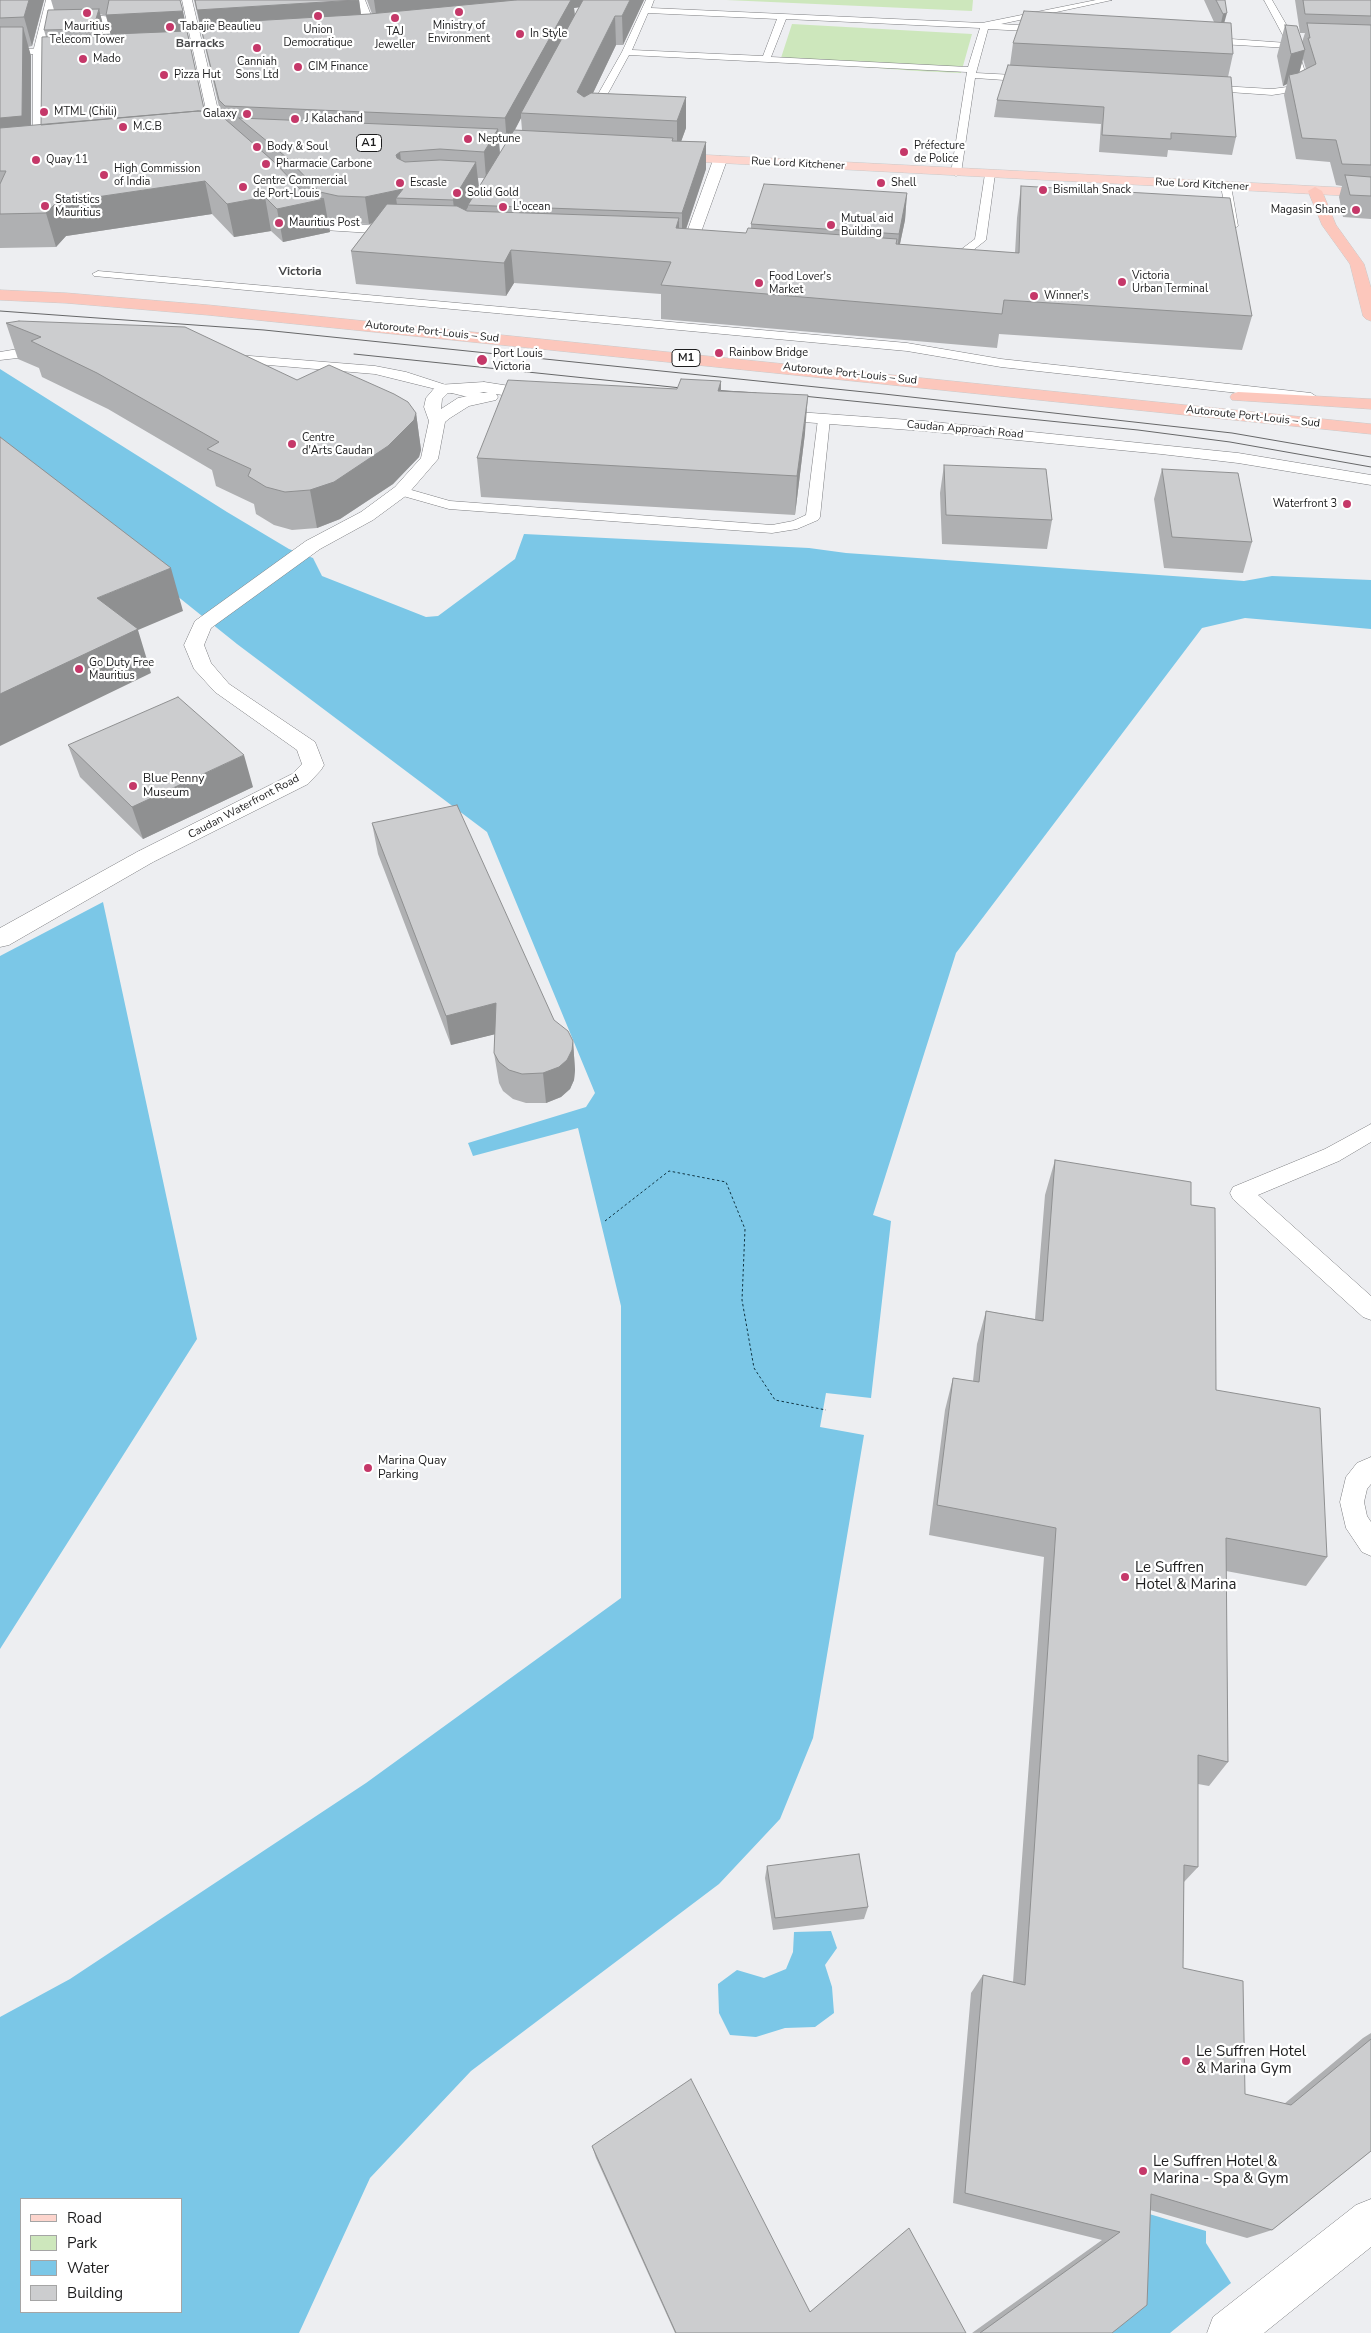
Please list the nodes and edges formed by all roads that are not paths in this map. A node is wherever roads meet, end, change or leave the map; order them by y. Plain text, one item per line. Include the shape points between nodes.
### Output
1 (51, 0) edge
2 (187, 0) edge
3 (360, 0) edge
4 (650, 0) edge
5 (1108, 0) edge
6 (1268, 0) edge
7 (645, 10) junction
8 (782, 18) junction
9 (45, 21) junction
10 (985, 24) junction
11 (1054, 29) edge
12 (372, 33) edge
13 (1193, 39) edge
14 (1294, 40) junction
15 (256, 41) edge
16 (198, 45) junction
17 (141, 48) edge
18 (0, 52) edge
19 (40, 52) junction
20 (626, 52) junction
21 (766, 59) junction
22 (971, 73) junction
23 (1039, 79) edge
24 (1194, 87) edge
25 (586, 123) edge
26 (205, 137) edge
27 (225, 137) junction
28 (242, 144) edge
29 (39, 152) edge
30 (650, 157) edge
31 (720, 160) junction
32 (956, 173) junction
33 (990, 174) junction
34 (1226, 186) junction
35 (1315, 191) junction
36 (1371, 193) edge
37 (290, 195) edge
38 (421, 232) edge
39 (1235, 241) edge
40 (689, 247) edge
41 (935, 262) edge
42 (98, 274) dead end
43 (0, 280) edge
44 (0, 295) edge
45 (1371, 316) edge
46 (56, 352) edge
47 (0, 356) edge
48 (214, 357) edge
49 (884, 360) dead end
50 (913, 364) dead end
51 (443, 388) junction
52 (484, 397) junction
53 (1368, 406) edge
54 (748, 414) edge
55 (1222, 414) junction
56 (824, 419) junction
57 (438, 422) junction
58 (1371, 429) edge
59 (1371, 440) edge
60 (1371, 480) edge
61 (401, 491) junction
62 (0, 939) edge
63 (1371, 1132) edge
64 (1371, 1310) edge
65 (1371, 1468) edge
66 (1371, 1544) edge
67 (1371, 2220) edge
68 (1229, 2333) edge

1 - 9 street
2 - 16 street
3 - 12 street
4 - 7 lane
5 - 10 lane
6 - 14 lane
7 - 8 lane
7 - 20 lane
8 - 10 lane
8 - 21 lane
9 - 19 street
9 - 19 street via 111,20 109,50
10 - 11 lane
10 - 22 lane
13 - 14 lane
14 - 24 lane via 1304,84 1272,92
15 - 16 street
16 - 17 street
16 - 27 street via 216,128
18 - 19 street
19 - 29 street
20 - 21 lane
20 - 25 lane
21 - 22 lane
22 - 23 lane
22 - 32 lane
26 - 27 main road
27 - 28 street
30 - 31 main road, Rue Lord Kitchener
31 - 32 main road, Rue Lord Kitchener
31 - 40 street
32 - 33 main road, Rue Lord Kitchener
33 - 34 main road, Rue Lord Kitchener
33 - 41 lane via 980,240 963,253
34 - 35 main road, Rue Lord Kitchener
34 - 39 lane
35 - 36 main road, Rue Lord Kitchener
35 - 45 highway via 1329,225 1357,264
37 - 38 street via 318,224
42 - 53 lane via 907,347 1001,363
43 - 49 highway, Autoroute Port-Louis – Sud / M1 via 236,295 425,312
44 - 55 highway, Autoroute Port-Louis – Sud / M1 via 247,314
46 - 47 lane via 30,351
48 - 51 lane via 375,370
50 - 53 highway, Autoroute Port-Louis – Sud via 1238,397
51 - 52 lane
51 - 52 street via 484,387 557,399
51 - 57 street via 434,398 432,407
52 - 57 street via 450,408
54 - 56 street, Caudan Approach Road
55 - 58 highway, Autoroute Port-Louis – Sud / M1
55 - 59 highway
56 - 60 street, Caudan Approach Road via 1161,449
56 - 61 lane via 813,517 797,525 772,529 449,506
57 - 61 street via 430,460
61 - 62 street, Caudan Waterfront Road via 367,516 304,551 211,617 202,625 194,645 201,665 222,688 307,746 313,766 300,780 146,857
63 - 64 lane via 1332,1155 1241,1193
65 - 66 lane via 1355,1485 1352,1502 1355,1520
67 - 68 street

